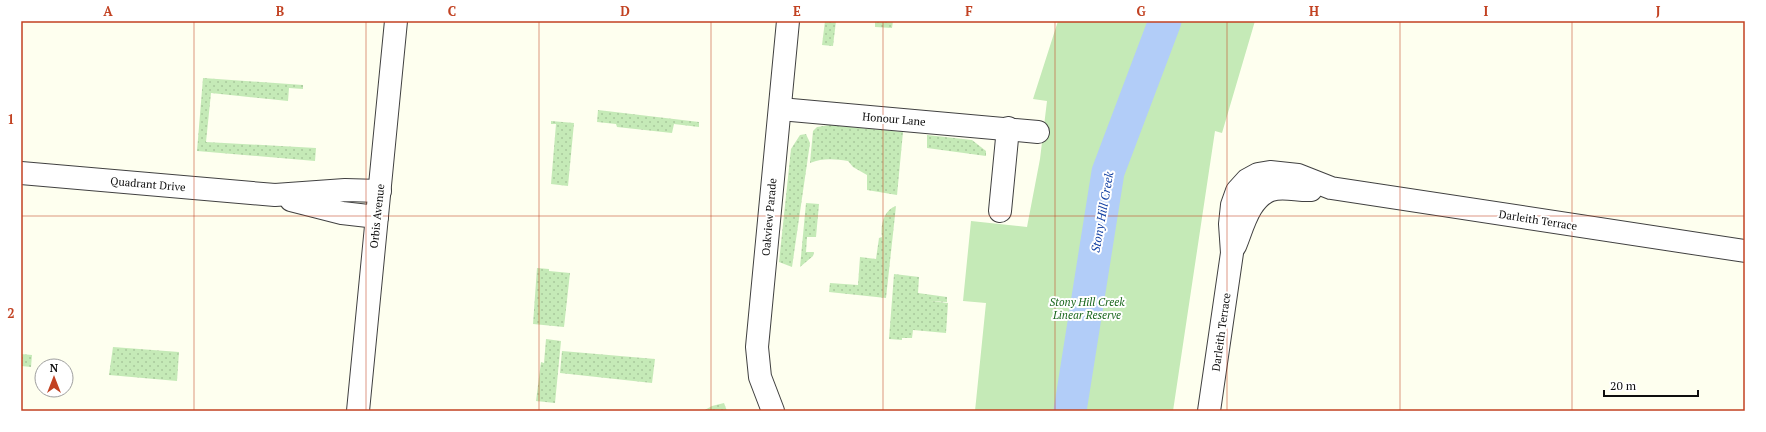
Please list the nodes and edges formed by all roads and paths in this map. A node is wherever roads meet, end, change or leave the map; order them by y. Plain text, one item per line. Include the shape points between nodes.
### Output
1 (396, 21) edge
2 (788, 21) edge
3 (780, 109) junction
4 (1008, 128) junction
5 (1038, 132) dead end
6 (21, 173) edge
7 (380, 191) junction
8 (275, 195) junction
9 (1000, 211) dead end
10 (377, 217) junction
11 (1745, 251) edge
12 (358, 411) edge
13 (772, 411) edge
14 (1209, 411) edge

1 - 7 street, Orbis Avenue
2 - 3 street, Oakview Parade
3 - 4 street, Honour Lane
3 - 13 street, Oakview Parade via 757,347 760,377
4 - 5 street, Honour Lane
4 - 9 street
6 - 8 street, Quadrant Drive
7 - 8 street, Quadrant Drive via 345,190
7 - 10 street, Orbis Avenue
8 - 10 street, Quadrant Drive via 342,213
10 - 12 street, Orbis Avenue
11 - 14 street, Darleith Terrace via 1331,188 1271,190 1258,199 1250,210 1232,254

